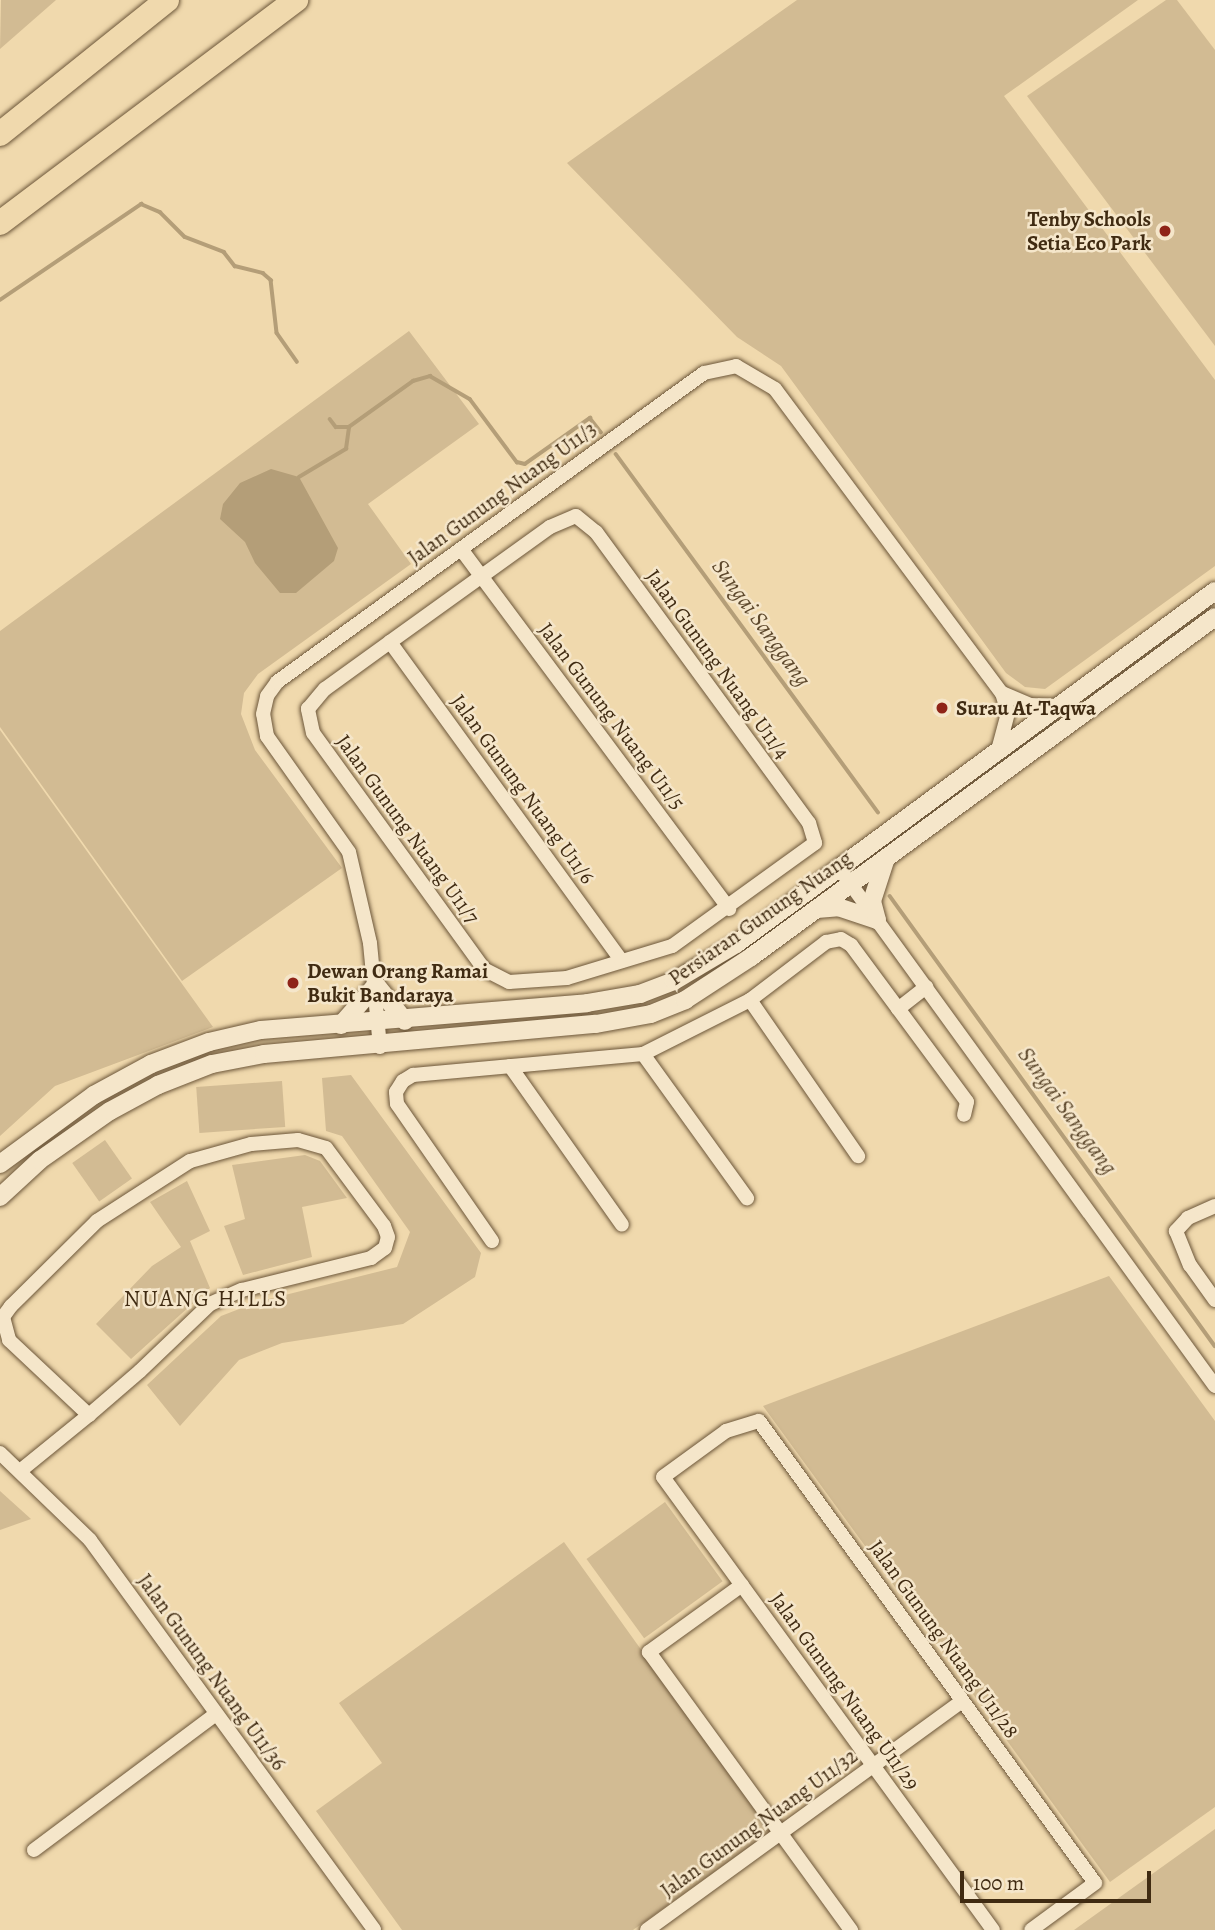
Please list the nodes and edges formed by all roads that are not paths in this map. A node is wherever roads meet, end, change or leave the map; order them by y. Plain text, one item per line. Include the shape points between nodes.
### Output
1 (167, 0) edge
2 (296, 0) edge
3 (0, 134) edge
4 (0, 223) edge
5 (461, 549) junction
6 (481, 576) junction
7 (1215, 591) edge
8 (1215, 617) edge
9 (390, 642) junction
10 (1002, 692) junction
11 (1059, 706) junction
12 (998, 751) junction
13 (886, 858) junction
14 (839, 868) junction
15 (851, 884) junction
16 (729, 909) junction
17 (817, 909) junction
18 (877, 920) junction
19 (622, 961) junction
20 (376, 985) junction
21 (926, 987) junction
22 (750, 1000) junction
23 (898, 1009) junction
24 (405, 1021) junction
25 (378, 1023) junction
26 (341, 1025) junction
27 (380, 1047) junction
28 (643, 1054) junction
29 (510, 1066) junction
30 (964, 1115) dead end
31 (858, 1156) dead end
32 (0, 1164) edge
33 (0, 1197) edge
34 (747, 1198) dead end
35 (1215, 1206) edge
36 (622, 1225) dead end
37 (492, 1241) dead end
38 (1215, 1300) edge
39 (1215, 1386) edge
40 (89, 1415) junction
41 (0, 1453) edge
42 (20, 1471) junction
43 (663, 1477) joint
44 (741, 1585) junction
45 (962, 1701) junction
46 (216, 1714) junction
47 (873, 1766) junction
48 (781, 1833) junction
49 (34, 1850) dead end
50 (847, 1929) edge
51 (374, 1930) edge
52 (647, 1930) edge
53 (993, 1930) edge
54 (1031, 1930) edge

1 - 3 highway
2 - 4 highway
5 - 6 street, Jalan Gunung Nuang U11/5
5 - 10 street, Jalan Gunung Nuang U11/3 via 704,373 736,366 775,388
5 - 20 street, Jalan Gunung Nuang U11/3 via 277,682 263,713 267,736 349,852
6 - 9 street
6 - 16 street, Jalan Gunung Nuang U11/5
6 - 16 street, Jalan Gunung Nuang U11/4 via 550,527 576,516 596,532 809,823 815,843
7 - 11 street, Persiaran Gunung Nuang
8 - 13 street, Persiaran Gunung Nuang
9 - 19 street, Jalan Gunung Nuang U11/6
9 - 19 street, Jalan Gunung Nuang U11/7 via 325,689 308,709 313,733 484,969 493,977 527,983 567,978
10 - 11 street via 1030,705
10 - 12 street via 1008,713
11 - 12 street, Persiaran Gunung Nuang
12 - 14 street, Persiaran Gunung Nuang
13 - 15 street, Persiaran Gunung Nuang
13 - 18 street via 872,901
14 - 15 street
14 - 24 street, Persiaran Gunung Nuang via 736,944 674,981 640,994
15 - 17 street, Persiaran Gunung Nuang
15 - 18 street
16 - 19 street via 672,946
17 - 18 street via 848,908
17 - 27 street, Persiaran Gunung Nuang via 685,1000 651,1014
18 - 21 street
20 - 24 street
20 - 25 street, Jalan Gunung Nuang U11/3
20 - 26 street
21 - 23 street
21 - 39 street
22 - 23 street via 827,942 841,939 851,945
22 - 28 street
22 - 31 street
23 - 30 street via 967,1102
24 - 25 street, Persiaran Gunung Nuang
25 - 26 street, Persiaran Gunung Nuang
25 - 27 street, Jalan Gunung Nuang U11/3
26 - 32 street, Persiaran Gunung Nuang via 261,1030 152,1065 94,1095
27 - 33 street, Persiaran Gunung Nuang via 264,1054 212,1064 158,1085 40,1160
28 - 29 street
28 - 34 street
29 - 36 street
29 - 37 street via 413,1075 396,1092 397,1104
35 - 38 street via 1188,1218 1176,1231 1190,1265
40 - 40 street via 218,1300 371,1258 384,1248 384,1226 326,1148 298,1140 261,1143 190,1161 97,1221 11,1306 4,1317 9,1340
40 - 42 street
41 - 42 street, Jalan Gunung Nuang U11/36
42 - 46 street, Jalan Gunung Nuang U11/36 via 90,1541
43 - 44 street, Jalan Gunung Nuang U11/29
43 - 45 street, Jalan Gunung Nuang U11/28 via 726,1431 759,1421
44 - 47 street, Jalan Gunung Nuang U11/29
44 - 48 street via 649,1652
45 - 47 street, Jalan Gunung Nuang U11/32
45 - 54 street, Jalan Gunung Nuang U11/28 via 1095,1883
46 - 49 street
46 - 51 street, Jalan Gunung Nuang U11/36
47 - 48 street, Jalan Gunung Nuang U11/32
47 - 53 street, Jalan Gunung Nuang U11/29
48 - 50 street
48 - 52 street, Jalan Gunung Nuang U11/32

